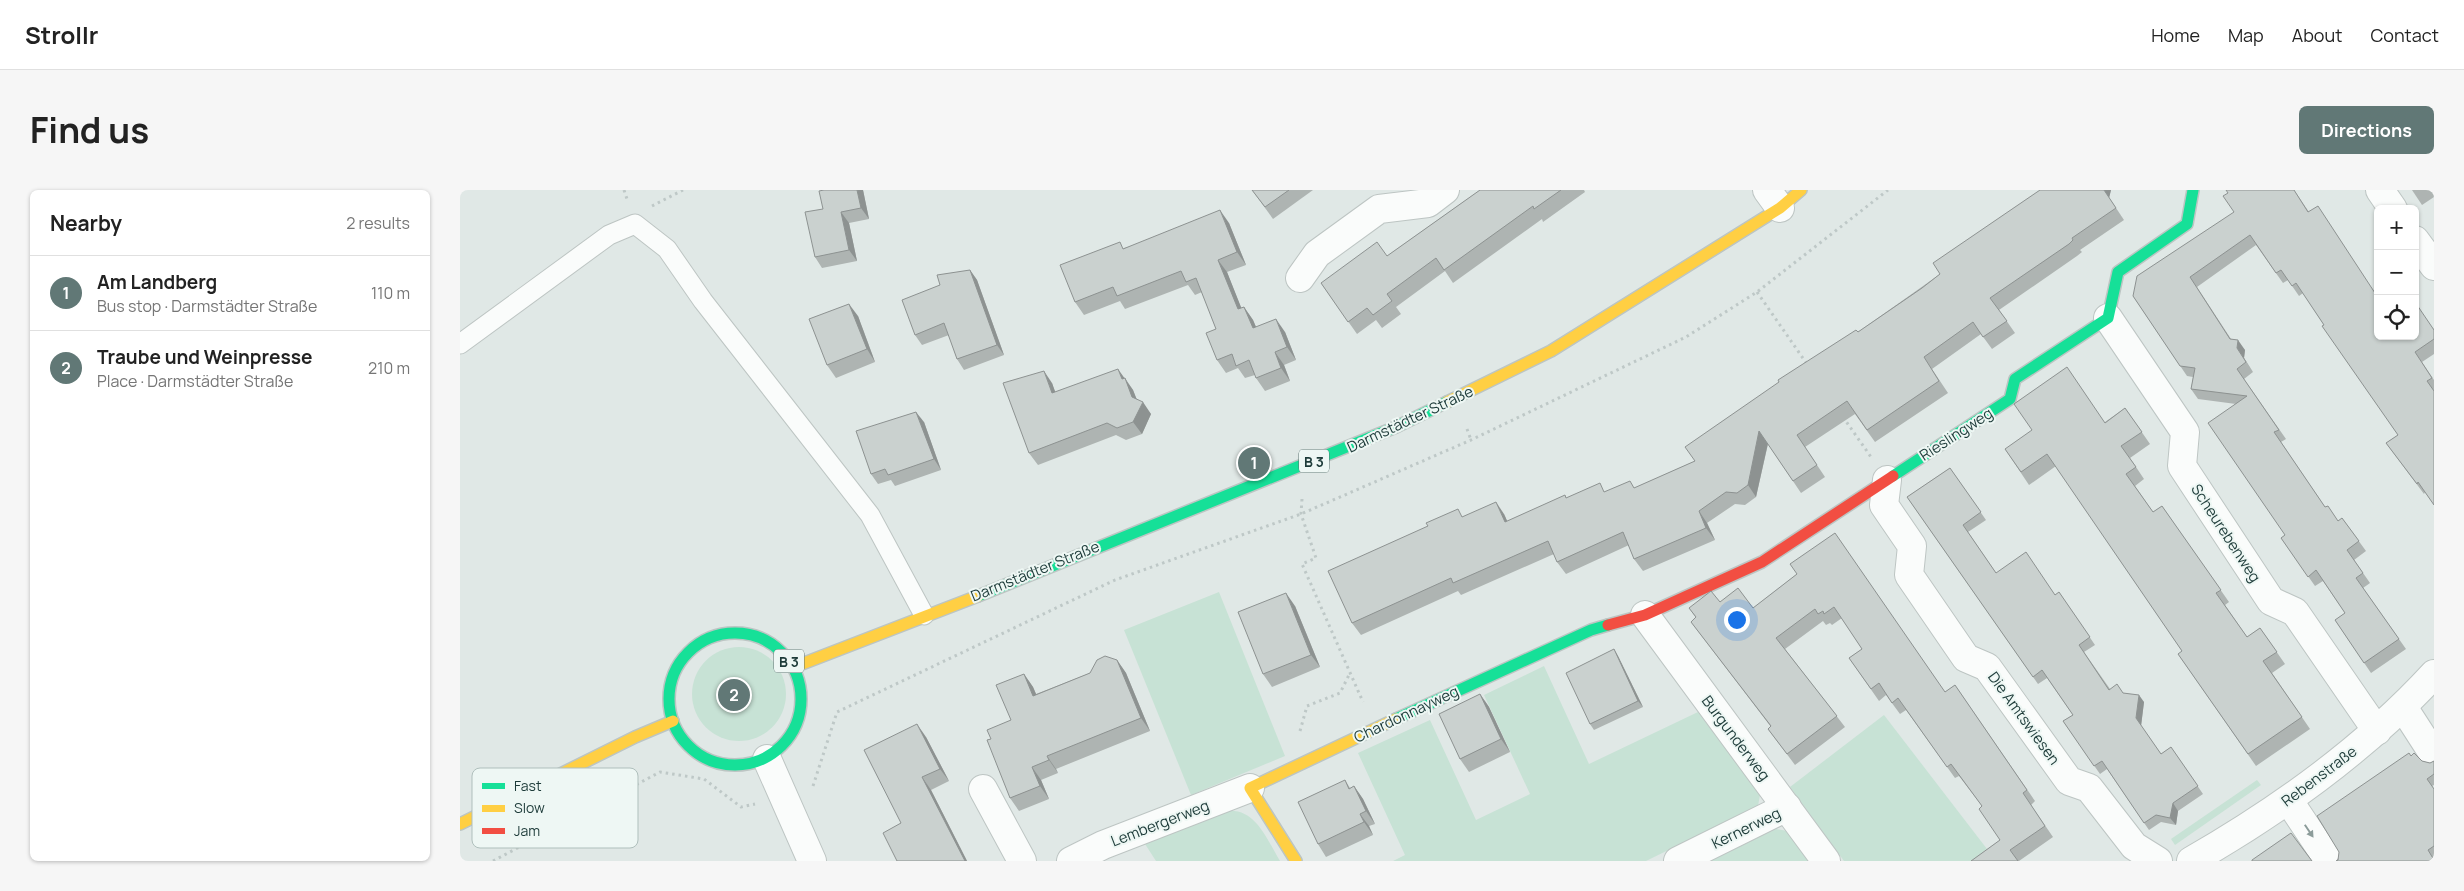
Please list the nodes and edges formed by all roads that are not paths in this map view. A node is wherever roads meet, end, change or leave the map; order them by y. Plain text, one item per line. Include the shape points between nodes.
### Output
1 (1445, 190) edge
2 (1801, 190) edge
3 (2194, 190) edge
4 (2380, 190) edge
5 (1774, 199) edge
6 (2390, 205) edge
7 (2419, 245) edge
8 (2434, 266) edge
9 (1300, 278) dead end
10 (2108, 318) junction
11 (460, 344) edge
12 (1887, 480) junction
13 (924, 615) junction
14 (1645, 615) junction
15 (794, 668) junction
16 (2434, 674) edge
17 (2403, 707) junction
18 (673, 721) junction
19 (2377, 731) junction
20 (2434, 755) edge
21 (767, 759) junction
22 (573, 768) edge
23 (1250, 788) junction
24 (983, 789) dead end
25 (2289, 801) junction
26 (1787, 807) junction
27 (472, 818) edge
28 (460, 824) edge
29 (812, 861) edge
30 (1022, 861) edge
31 (1071, 861) edge
32 (1296, 861) edge
33 (1678, 861) edge
34 (1826, 861) edge
35 (2158, 861) edge
36 (2190, 861) edge
37 (2329, 861) edge

1 - 9 street via 1428,203 1379,209 1317,254
2 - 5 main road, Darmstädter Straße / B 3
3 - 10 main road via 2187,224 2118,272
4 - 6 street
5 - 13 main road, Darmstädter Straße / B 3 via 1551,352 1396,427
7 - 8 street
10 - 12 main road, Rieslingweg via 2014,379 2010,399
10 - 19 street, Scheurebenweg via 2185,432 2182,466 2271,600 2295,612
11 - 13 lane via 609,235 635,224 667,248 703,301 870,515
12 - 14 main road, Rieslingweg via 1762,562
12 - 35 street, Die Amtswiesen via 1884,505 1912,546 1909,575 1966,658 1987,667 2069,780 2089,788 2134,846
13 - 15 main road, Darmstädter Straße / B 3
14 - 23 main road, Chardonnayweg via 1591,630
14 - 26 street, Burgunderweg
15 - 18 main road, B 3 via 783,653 752,634 717,635 700,642 677,668 670,694
15 - 21 main road, B 3 via 802,703 798,721 790,737
16 - 17 street, Rebenstraße
17 - 19 street, Rebenstraße
17 - 20 street
18 - 21 main road, B 3 via 681,737 709,760 738,764
18 - 22 main road
19 - 25 street, Rebenstraße
21 - 29 street
23 - 31 street, Lembergerweg
23 - 32 main road
24 - 30 street
25 - 36 street, Rebenstraße
25 -> 37 street
26 - 33 street, Kernerweg
26 - 34 street, Burgunderweg
27 - 28 main road

